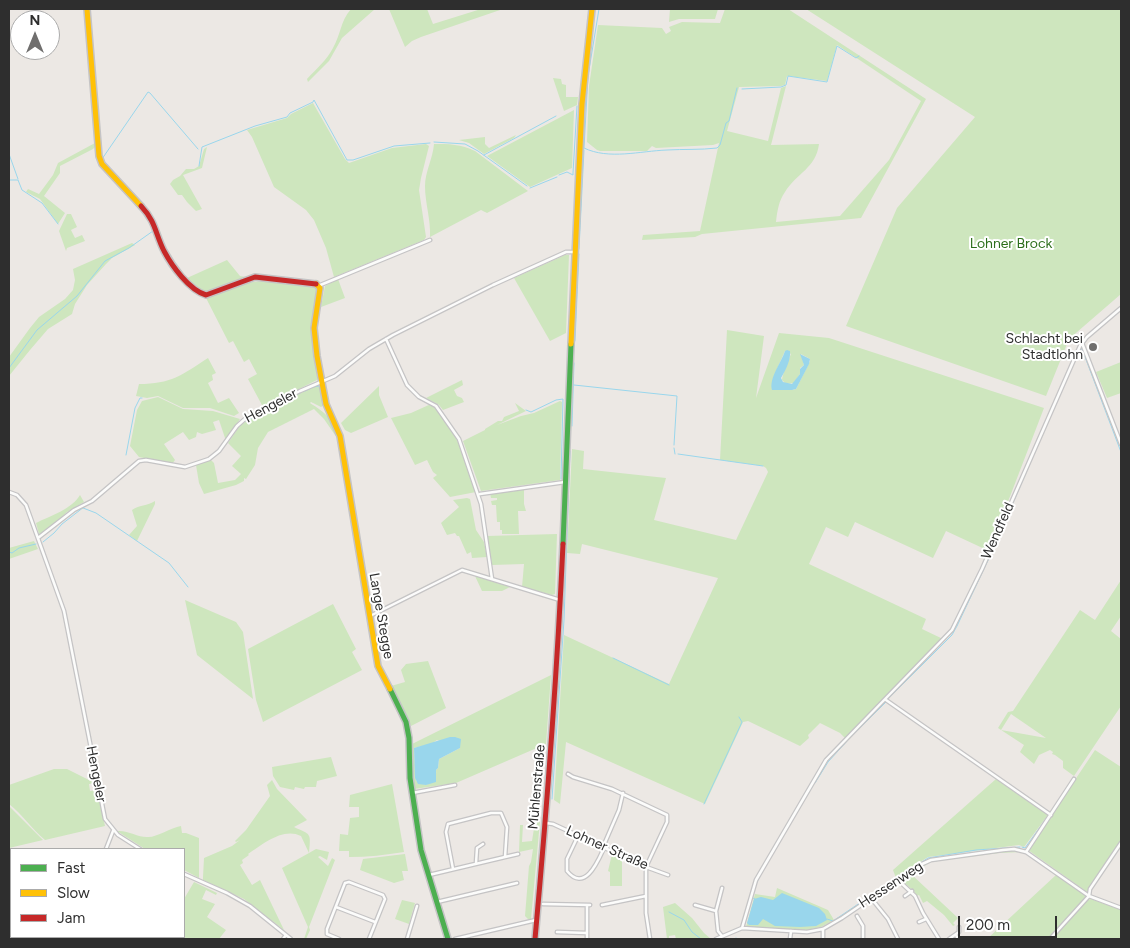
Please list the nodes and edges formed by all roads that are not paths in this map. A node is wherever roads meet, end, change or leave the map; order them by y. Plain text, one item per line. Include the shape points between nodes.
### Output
1 (86, 9) edge
2 (592, 9) edge
3 (430, 240) dead end
4 (575, 252) junction
5 (318, 286) junction
6 (1121, 308) edge
7 (386, 340) junction
8 (1082, 343) junction
9 (321, 381) junction
10 (1121, 444) edge
11 (565, 482) junction
12 (9, 492) edge
13 (479, 494) junction
14 (38, 538) junction
15 (492, 579) junction
16 (560, 600) junction
17 (369, 616) junction
18 (886, 700) junction
19 (568, 774) dead end
20 (1074, 779) dead end
21 (455, 786) dead end
22 (412, 793) junction
23 (624, 793) junction
24 (1051, 815) junction
25 (545, 823) junction
26 (113, 831) junction
27 (578, 835) junction
28 (1121, 843) edge
29 (483, 844) dead end
30 (603, 847) junction
31 (106, 848) edge
32 (138, 848) edge
33 (1026, 852) junction
34 (518, 854) dead end
35 (505, 857) junction
36 (476, 864) junction
37 (646, 867) junction
38 (452, 869) junction
39 (185, 874) edge
40 (427, 875) junction
41 (668, 875) dead end
42 (898, 880) junction
43 (517, 883) dead end
44 (722, 888) dead end
45 (912, 891) junction
46 (646, 896) junction
47 (905, 896) dead end
48 (1089, 896) junction
49 (871, 898) junction
50 (436, 903) junction
51 (543, 904) dead end
52 (602, 905) dead end
53 (695, 905) dead end
54 (417, 906) dead end
55 (336, 907) junction
56 (1121, 908) edge
57 (716, 911) junction
58 (857, 916) dead end
59 (926, 918) junction
60 (536, 920) junction
61 (375, 922) junction
62 (919, 922) dead end
63 (959, 927) dead end
64 (742, 928) junction
65 (823, 929) junction
66 (790, 931) junction
67 (557, 932) dead end
68 (587, 933) junction
69 (286, 935) junction
70 (956, 935) junction
71 (722, 936) junction
72 (283, 939) edge
73 (291, 939) edge
74 (339, 939) edge
75 (369, 939) edge
76 (407, 939) edge
77 (448, 939) edge
78 (455, 939) edge
79 (535, 939) edge
80 (587, 939) edge
81 (650, 939) edge
82 (716, 939) edge
83 (790, 939) edge
84 (823, 939) edge
85 (863, 939) edge
86 (898, 939) edge
87 (939, 939) edge
88 (949, 939) edge
89 (958, 939) edge
90 (1050, 939) edge

1 - 5 street via 99,156 102,164 150,215 165,253 177,268 202,295 255,277
2 - 4 street, Mühlenstraße via 582,104
3 - 5 street
4 - 7 street, Hengeler via 566,252 493,285
4 - 11 street, Mühlenstraße
5 - 9 street, Lange Stegge via 320,292 314,328
6 - 8 street, Wendfeld
7 - 9 street, Hengeler via 341,372
7 - 13 street via 407,385 419,397 436,406 457,435
8 - 10 street
8 - 18 street, Wendfeld via 955,624
9 - 14 street, Hengeler via 246,418 219,451 203,461 185,467 139,461 92,501 74,510
9 - 17 street, Lange Stegge via 340,436
11 - 13 street
11 - 16 street, Mühlenstraße
12 - 14 street, Hengeler via 26,505
13 - 15 street
14 - 26 street, Hengeler via 64,611 106,819
15 - 16 street
15 - 17 street via 465,570 458,571
16 - 25 street, Mühlenstraße
17 - 22 street, Lange Stegge via 378,666 406,722 410,738
18 - 24 street
18 - 64 street, Wendfeld via 826,760 756,880
19 - 23 street
20 - 24 street
21 - 22 street
22 - 40 street, Lange Stegge
23 - 30 street
23 - 37 street via 667,814 667,822
24 - 33 street
25 - 27 street, Lohner Straße
25 - 60 street, Mühlenstraße
26 - 31 street
26 - 32 street
27 - 30 street, Lohner Straße
27 - 30 street via 566,862 567,871 572,876 582,877 591,873
28 - 48 street via 1090,889
29 - 36 street via 477,848
30 - 37 street, Lohner Straße
33 - 42 street, Hessenweg via 1009,849 931,860
33 - 48 street
34 - 35 street
35 - 36 street
35 - 38 street via 507,827 501,813 491,813 448,824 446,832
36 - 38 street
37 - 41 street, Lohner Straße
37 - 46 street
38 - 40 street
39 - 69 street via 250,906
40 - 50 street, Lange Stegge
42 - 45 street
42 - 49 street, Hessenweg
43 - 50 street
44 - 57 street
45 - 47 street
45 - 59 street
46 - 52 street
46 - 81 street
48 - 56 street
48 - 90 street
49 - 65 street, Hessenweg
49 - 86 street via 888,919
50 - 77 street, Lange Stegge
51 - 68 street via 589,905
53 - 57 street
54 - 76 street
55 - 61 street
55 - 61 street via 345,884 349,882 385,899
55 - 74 street via 327,934
57 - 71 street via 718,931
58 - 85 street via 863,926
59 - 62 street
59 - 87 street
60 - 78 street
60 - 79 street, Mühlenstraße
61 - 75 street
63 - 70 street
64 - 66 street, Hessenweg
64 - 71 street, Hessenweg
65 - 66 street, Hessenweg
65 - 84 street
66 - 83 street
67 - 68 street
68 - 80 street
69 - 72 street
69 - 73 street
70 - 88 street
70 - 89 street
71 - 82 street, Hessenweg

